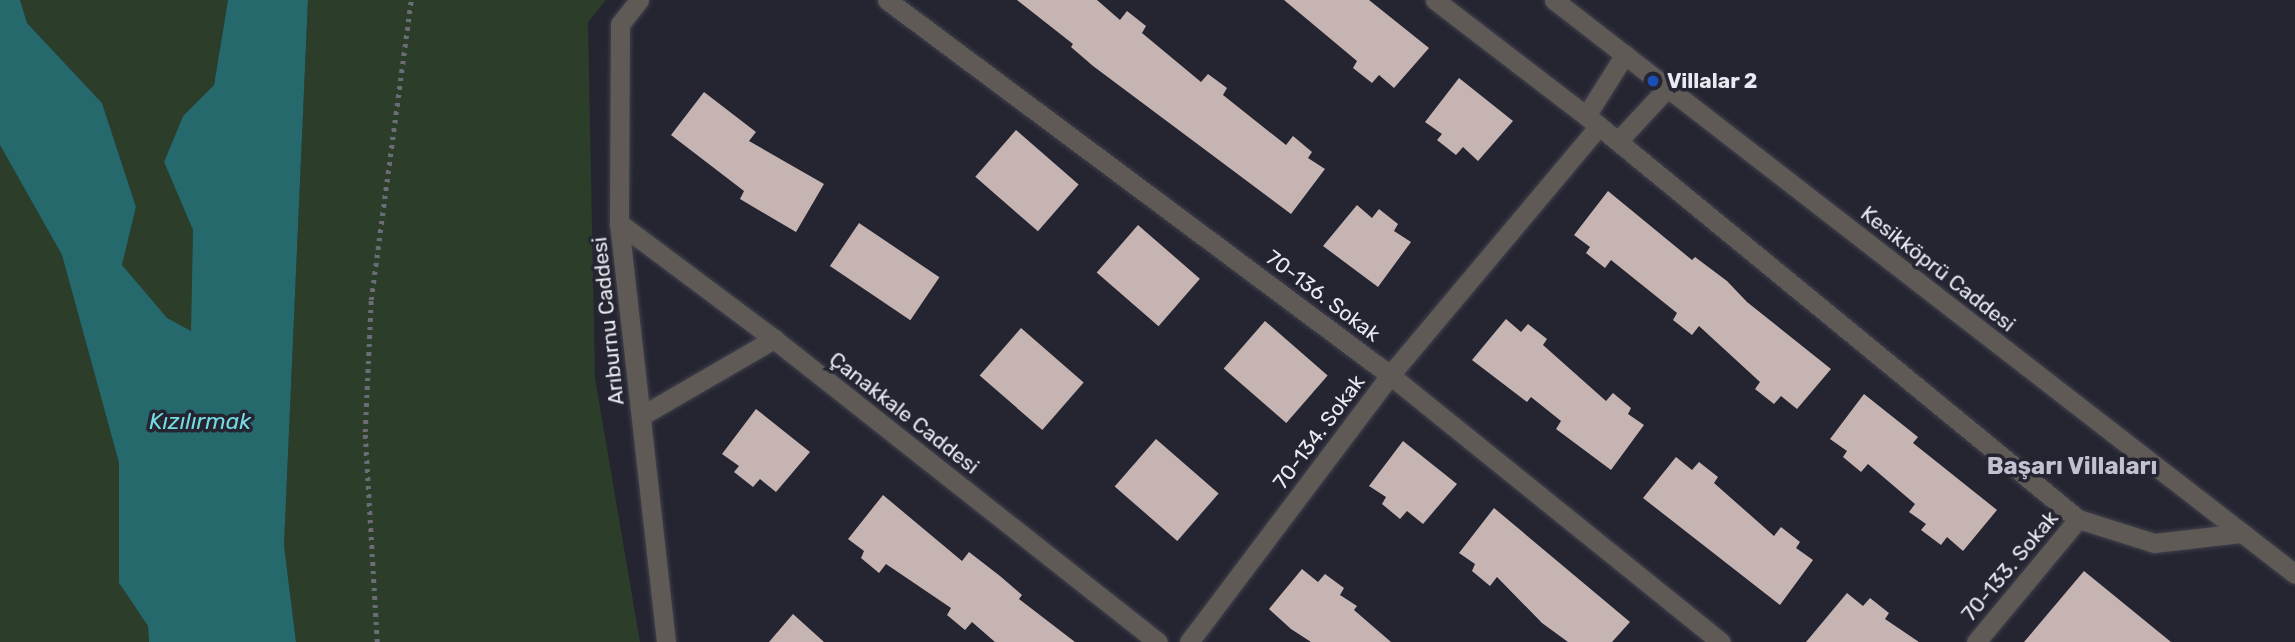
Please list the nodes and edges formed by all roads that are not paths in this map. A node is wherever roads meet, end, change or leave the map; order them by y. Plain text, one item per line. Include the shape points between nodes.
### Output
1 (639, 0) edge
2 (887, 0) edge
3 (1435, 0) edge
4 (1554, 0) edge
5 (1625, 54) junction
6 (1667, 88) junction
7 (1593, 121) junction
8 (1618, 141) junction
9 (619, 223) junction
10 (774, 339) junction
11 (1390, 375) junction
12 (641, 416) junction
13 (2078, 519) junction
14 (2242, 533) junction
15 (2295, 574) edge
16 (666, 642) edge
17 (1158, 642) edge
18 (1189, 642) edge
19 (1721, 642) edge
20 (1976, 642) edge

1 - 9 street, Arıburnu Caddesi via 620,24
2 - 11 street, 70-136. Sokak
3 - 7 street
4 - 5 street, Kesikköprü Caddesi
5 - 6 street, Kesikköprü Caddesi
5 - 7 street, 70-134. Sokak
6 - 8 street
6 - 14 street, Kesikköprü Caddesi
7 - 8 street
7 - 11 street, 70-134. Sokak
8 - 13 street
9 - 10 street, Çanakkale Caddesi
9 - 12 street, Arıburnu Caddesi
10 - 12 street
10 - 17 street, Çanakkale Caddesi
11 - 18 street, 70-134. Sokak
11 - 19 street, 70-136. Sokak
12 - 16 street, Arıburnu Caddesi
13 - 14 street, 70-133. Sokak via 2154,543
13 - 20 street, 70-133. Sokak
14 - 15 street, Kesikköprü Caddesi

